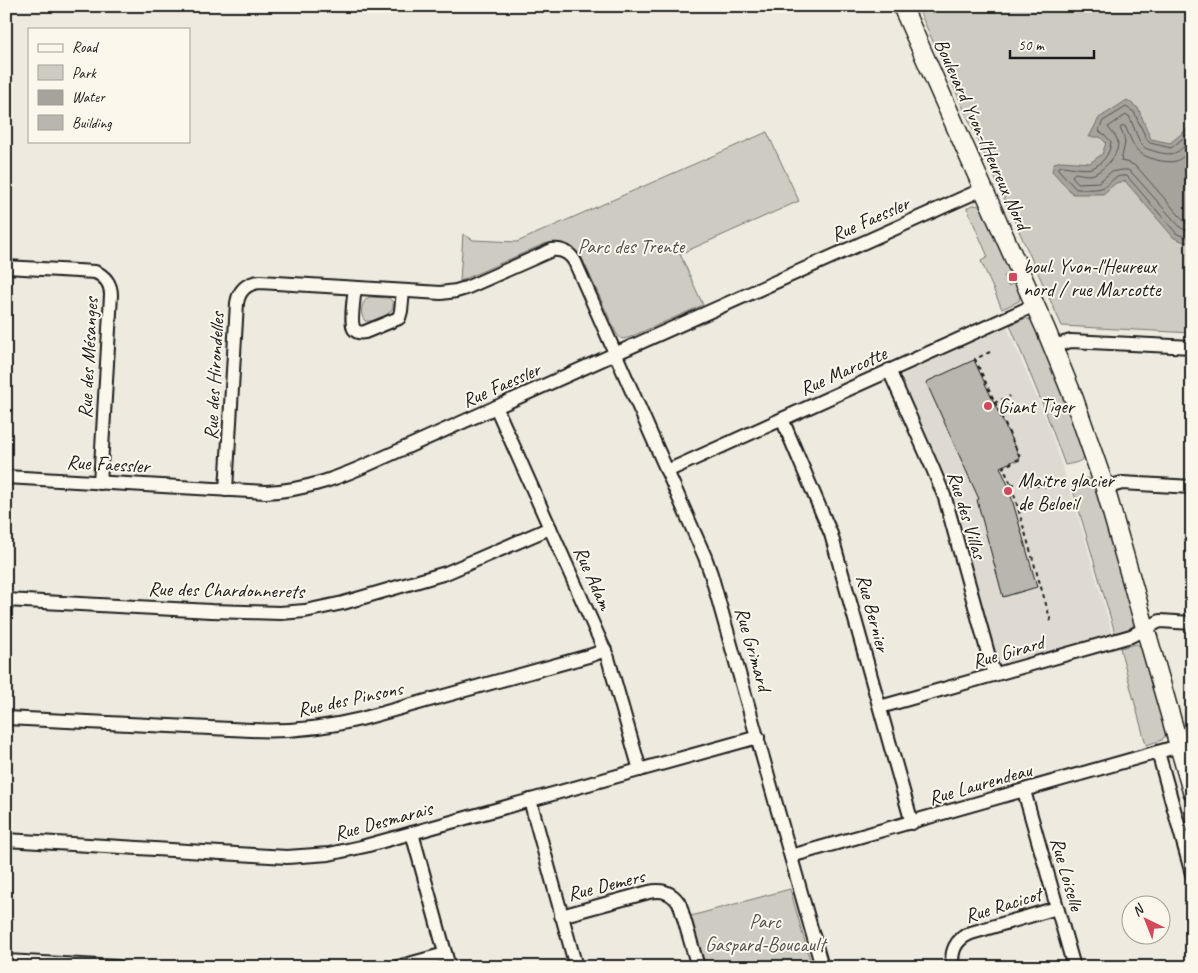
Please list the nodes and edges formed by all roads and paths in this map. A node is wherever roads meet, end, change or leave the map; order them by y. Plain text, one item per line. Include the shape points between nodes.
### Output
1 (902, 6) edge
2 (983, 189) junction
3 (6, 267) edge
4 (355, 288) junction
5 (403, 291) junction
6 (1035, 305) junction
7 (1054, 346) junction
8 (1192, 347) edge
9 (990, 352) dead end
10 (615, 354) junction
11 (889, 370) junction
12 (1010, 396) dead end
13 (995, 403) junction
14 (496, 407) junction
15 (782, 419) junction
16 (667, 471) junction
17 (6, 477) edge
18 (100, 483) junction
19 (1011, 484) junction
20 (1052, 486) dead end
21 (1192, 487) edge
22 (1105, 488) junction
23 (226, 490) junction
24 (550, 528) junction
25 (6, 600) edge
26 (1192, 623) edge
27 (1052, 625) dead end
28 (1146, 628) junction
29 (605, 650) junction
30 (994, 675) junction
31 (880, 707) junction
32 (6, 718) edge
33 (758, 737) junction
34 (1179, 746) junction
35 (1158, 752) junction
36 (640, 770) junction
37 (1191, 784) edge
38 (1024, 791) junction
39 (530, 800) junction
40 (912, 823) junction
41 (412, 833) junction
42 (6, 840) edge
43 (791, 856) junction
44 (1192, 874) edge
45 (1057, 908) junction
46 (562, 916) junction
47 (445, 954) junction
48 (6, 960) edge
49 (118, 967) edge
50 (398, 967) edge
51 (449, 967) edge
52 (576, 967) edge
53 (698, 967) edge
54 (822, 967) edge
55 (953, 967) edge
56 (1074, 967) edge

1 - 2 street, Boulevard Yvon-l'Heureux Nord
2 - 6 street, Boulevard Yvon-l'Heureux Nord
2 - 10 street, Rue Faessler
3 - 18 street, Rue des Mésanges via 95,272 109,283 111,295
4 - 5 street, Rue des Hirondelles
4 - 5 street via 352,325 360,333 398,318
4 - 23 street, Rue des Hirondelles via 256,282 240,292
5 - 10 street, Rue des Hirondelles via 456,291 545,253 562,251 575,262
6 - 7 street, Boulevard Yvon-l'Heureux Nord
6 - 11 street, Rue Marcotte
7 - 8 street via 1071,341
7 - 22 street, Boulevard Yvon-l'Heureux Nord
9 - 13 path via 975,359
10 - 14 street, Rue Faessler
10 - 16 street, Rue Grimard
11 - 15 street, Rue Marcotte
11 - 30 street, Rue des Villas via 945,498
12 - 13 path
13 - 19 path via 1021,459 1003,467
14 - 23 street, Rue Faessler via 326,482 277,492
14 - 24 street, Rue Adam
15 - 16 street, Rue Marcotte
15 - 31 street, Rue Bernier via 831,534
16 - 33 street, Rue Grimard via 711,574
17 - 18 street, Rue Faessler
18 - 23 street, Rue Faessler
19 - 20 path
19 - 27 path
21 - 22 street via 1122,483
22 - 28 street, Boulevard Yvon-l'Heureux Nord
24 - 25 street, Rue des Chardonnerets via 446,573 305,611 211,611
24 - 29 street, Rue Adam
26 - 28 street, Rue Girard via 1160,621
28 - 30 street, Rue Girard via 1131,636
28 - 34 street, Boulevard Yvon-l'Heureux Nord
29 - 32 street, Rue des Pinsons via 361,719 303,730
29 - 36 street, Rue Adam
30 - 31 street, Rue Girard
31 - 40 street, Rue Bernier
33 - 36 street, Rue Desmarais
33 - 43 street, Rue Grimard
34 - 35 street, Rue Laurendeau
34 - 37 street, Boulevard Yvon-l'Heureux Nord
35 - 38 street, Rue Laurendeau
35 - 44 street
36 - 39 street, Rue Desmarais
38 - 40 street, Rue Laurendeau
38 - 45 street, Rue Loiselle
39 - 41 street, Rue Desmarais
39 - 46 street
40 - 43 street, Rue Laurendeau
41 - 42 street, Rue Desmarais via 317,856
41 - 47 street
43 - 54 street, Rue Grimard
45 - 55 street, Rue Racicot via 971,932 953,949
45 - 56 street, Rue Loiselle
46 - 52 street
46 - 53 street, Rue Demers via 655,891 666,892 680,905
47 - 50 street
47 - 51 street
48 - 49 street

